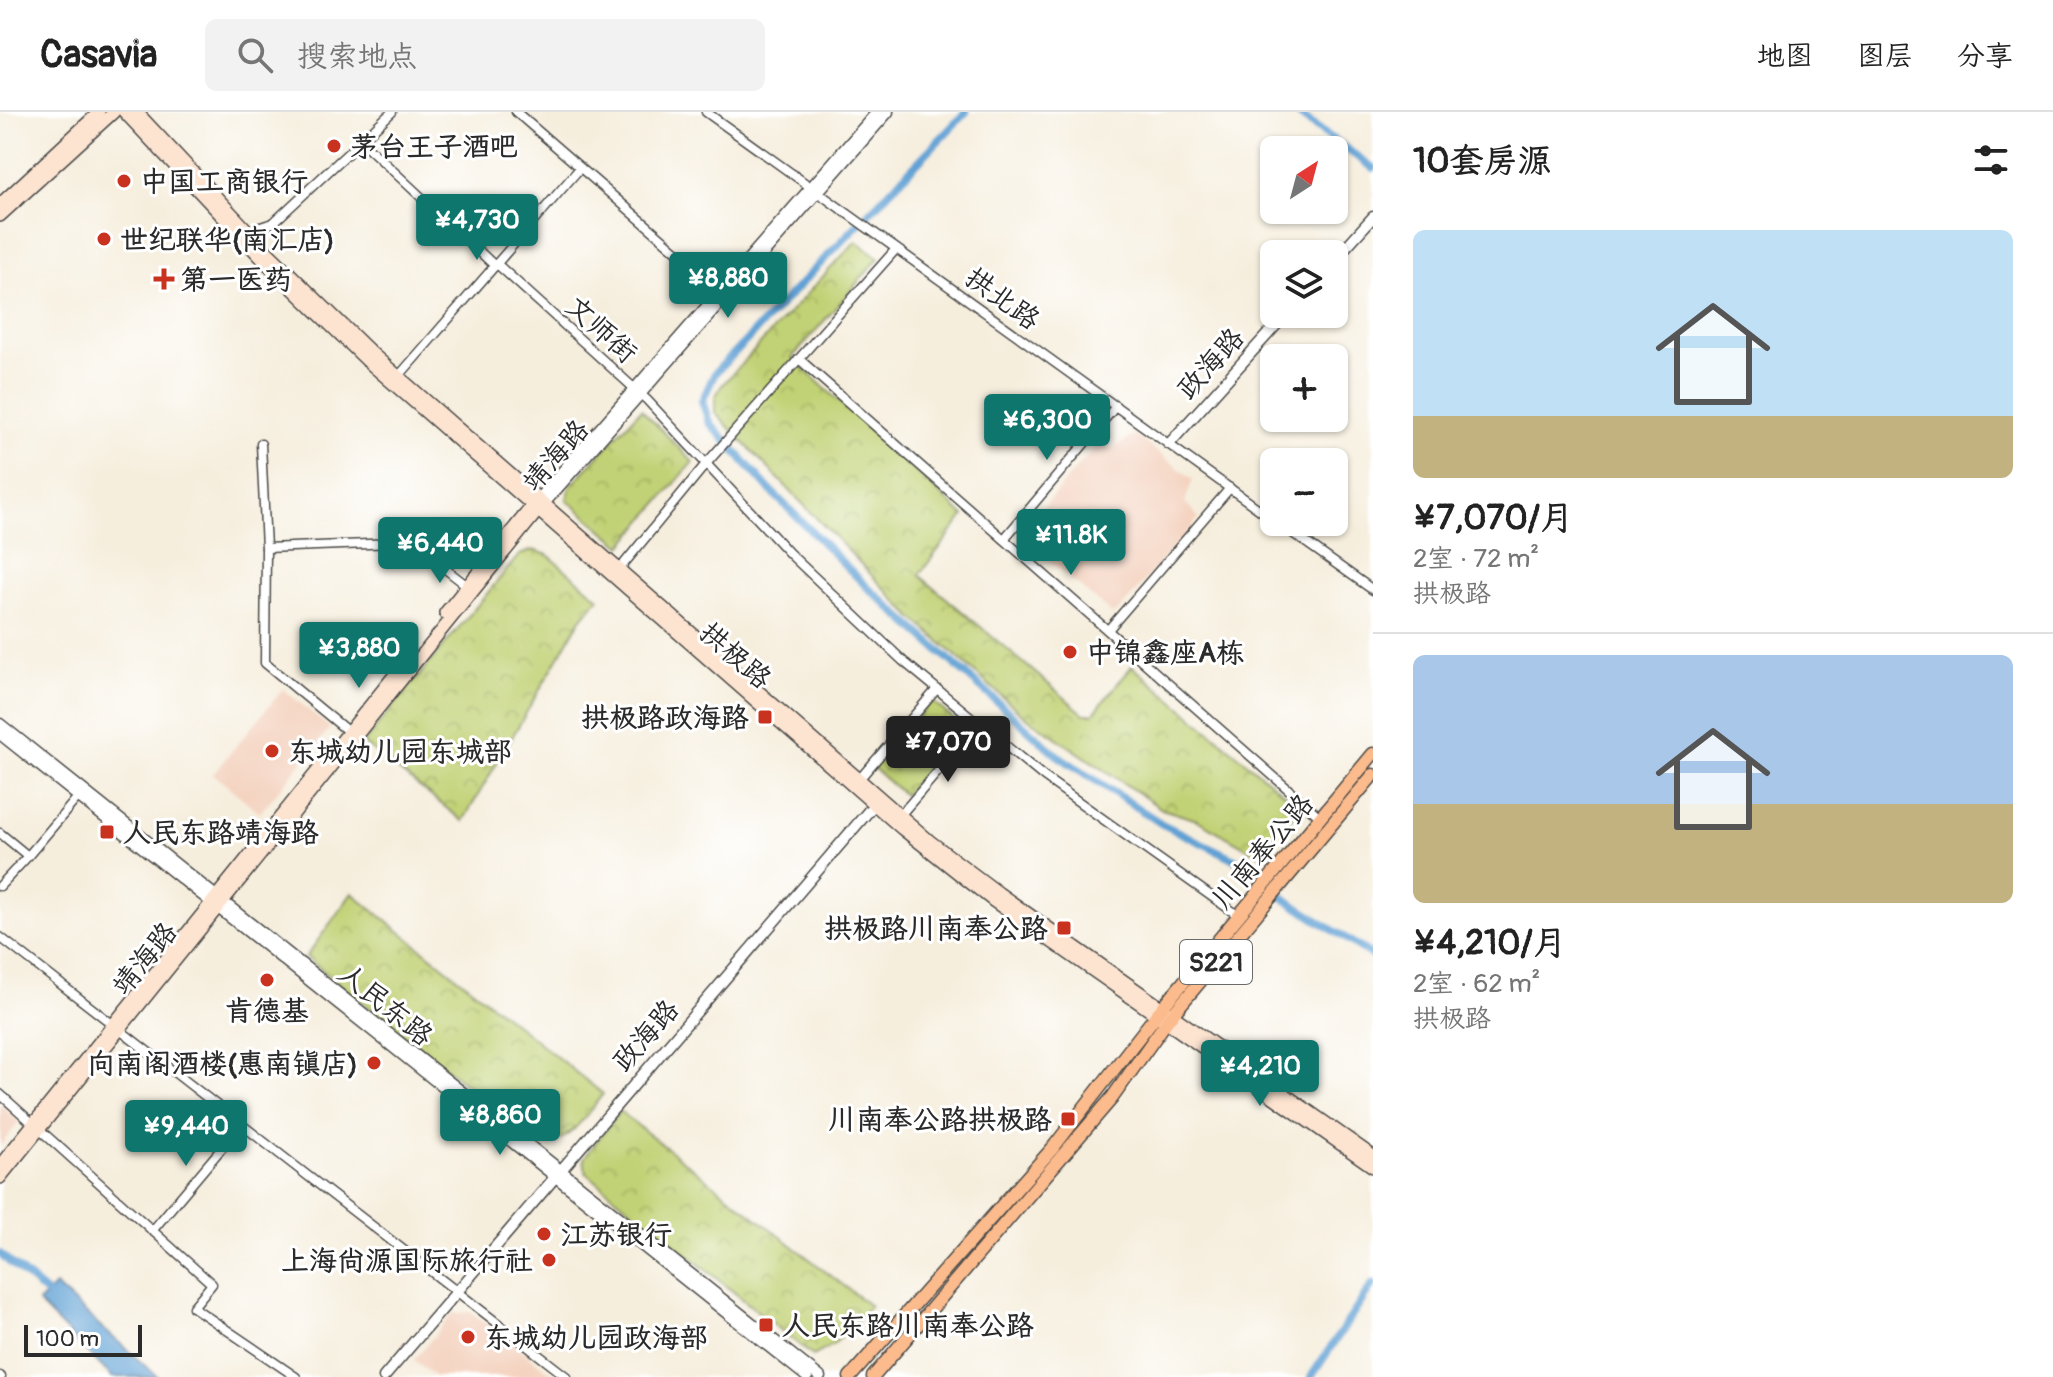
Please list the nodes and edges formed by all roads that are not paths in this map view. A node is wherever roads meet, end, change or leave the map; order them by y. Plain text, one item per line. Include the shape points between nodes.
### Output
1 (99, 112) edge
2 (114, 112) edge
3 (124, 112) edge
4 (137, 112) edge
5 (392, 112) edge
6 (516, 112) edge
7 (706, 112) edge
8 (877, 112) edge
9 (888, 112) edge
10 (360, 140) junction
11 (580, 168) junction
12 (814, 190) junction
13 (0, 204) edge
14 (0, 216) edge
15 (1373, 217) edge
16 (248, 231) junction
17 (1348, 245) edge
18 (896, 249) junction
19 (496, 265) junction
20 (724, 293) junction
21 (1273, 328) edge
22 (799, 359) junction
23 (398, 377) junction
24 (638, 391) junction
25 (1116, 406) junction
26 (261, 444) dead end
27 (1169, 444) junction
28 (705, 465) junction
29 (1230, 488) junction
30 (537, 506) junction
31 (1260, 510) edge
32 (1297, 536) edge
33 (1004, 539) junction
34 (394, 543) junction
35 (266, 548) junction
36 (426, 554) junction
37 (618, 571) junction
38 (469, 588) junction
39 (1373, 590) edge
40 (1108, 630) junction
41 (936, 690) junction
42 (0, 724) edge
43 (978, 725) junction
44 (0, 734) edge
45 (351, 734) junction
46 (1373, 754) edge
47 (1373, 775) edge
48 (856, 784) junction
49 (78, 797) junction
50 (877, 801) junction
51 (1321, 818) junction
52 (897, 819) junction
53 (0, 833) edge
54 (28, 856) junction
55 (1283, 873) junction
56 (0, 886) edge
57 (1261, 899) junction
58 (215, 902) junction
59 (1239, 916) junction
60 (0, 937) edge
61 (1165, 1014) junction
62 (115, 1026) junction
63 (0, 1094) edge
64 (242, 1124) junction
65 (34, 1127) junction
66 (1373, 1156) edge
67 (0, 1165) edge
68 (1373, 1167) edge
69 (557, 1175) junction
70 (0, 1178) edge
71 (152, 1231) junction
72 (459, 1291) junction
73 (296, 1377) edge
74 (384, 1377) edge
75 (567, 1377) edge
76 (807, 1377) edge
77 (820, 1377) edge
78 (850, 1377) edge
79 (873, 1377) edge

1 - 13 main road
2 - 14 main road
3 - 30 main road, 拱极路 via 329,326
4 - 16 main road, 拱极路
5 - 10 street
6 - 11 street
7 - 12 street, 拱北路
8 - 12 street, 靖海路
9 - 12 street, 靖海路
10 - 16 street via 273,223
10 - 19 street, 文师街
11 - 19 street
11 - 20 street
12 - 18 street, 拱北路
12 - 20 street, 靖海路
15 - 17 street
16 - 23 main road, 拱极路
18 - 22 street
18 - 25 street, 拱北路
19 - 23 street
19 - 24 street, 文师街
20 - 24 street, 靖海路
21 - 27 street, 政海路
22 - 28 street
22 - 33 street
23 - 30 main road, 拱极路
24 - 28 street, 文师街
24 - 30 street, 靖海路
25 - 27 street, 拱北路
25 - 33 street
26 - 35 street
27 - 29 street, 拱北路
28 - 37 street
28 - 41 street, 文师街 via 826,590
29 - 31 street, 拱北路
29 - 40 street
30 - 37 main road, 拱极路
30 - 38 main road, 靖海路
30 - 48 main road, 拱极路
32 - 39 street, 拱北路
33 - 40 street
34 - 35 street
34 - 36 street via 404,559 414,561
34 - 36 street via 403,528 418,526 429,538
35 - 45 street via 265,663
36 - 38 street
37 - 48 main road, 拱极路
38 - 45 main road, 靖海路
40 - 51 street
41 - 43 street, 文师街
41 - 48 street
42 - 58 street, 人民东路
43 - 52 street
43 - 59 street, 文师街
44 - 49 street, 人民东路
45 - 58 main road, 靖海路
46 - 51 main road, 川南奉公路 / S221
47 - 55 main road, 川南奉公路 / S221
48 - 50 main road, 拱极路
49 - 54 street
49 - 58 street, 人民东路
50 - 52 main road, 拱极路
50 - 69 street, 政海路
51 - 55 main road, 川南奉公路 / S221
52 - 61 main road, 拱极路
53 - 54 street
54 - 56 street
55 - 57 main road, 川南奉公路 / S221
57 - 59 main road, 川南奉公路 / S221
57 - 61 main road, 川南奉公路 / S221
58 - 62 main road, 靖海路
58 - 69 street, 人民东路
59 - 61 main road, 川南奉公路 / S221
60 - 62 street
61 - 66 main road, 拱极路
61 - 68 main road, 拱极路
61 - 78 main road
61 - 79 main road via 1112,1098
62 - 64 street
62 - 65 main road, 靖海路
63 - 65 street
64 - 71 street
64 - 72 street
65 - 67 main road, 靖海路
65 - 70 main road, 靖海路
65 - 71 street
69 - 72 street, 政海路
69 - 76 street, 人民东路
69 - 77 street, 人民东路
71 - 73 street via 212,1284 193,1307
72 - 74 street, 政海路
72 - 75 street

